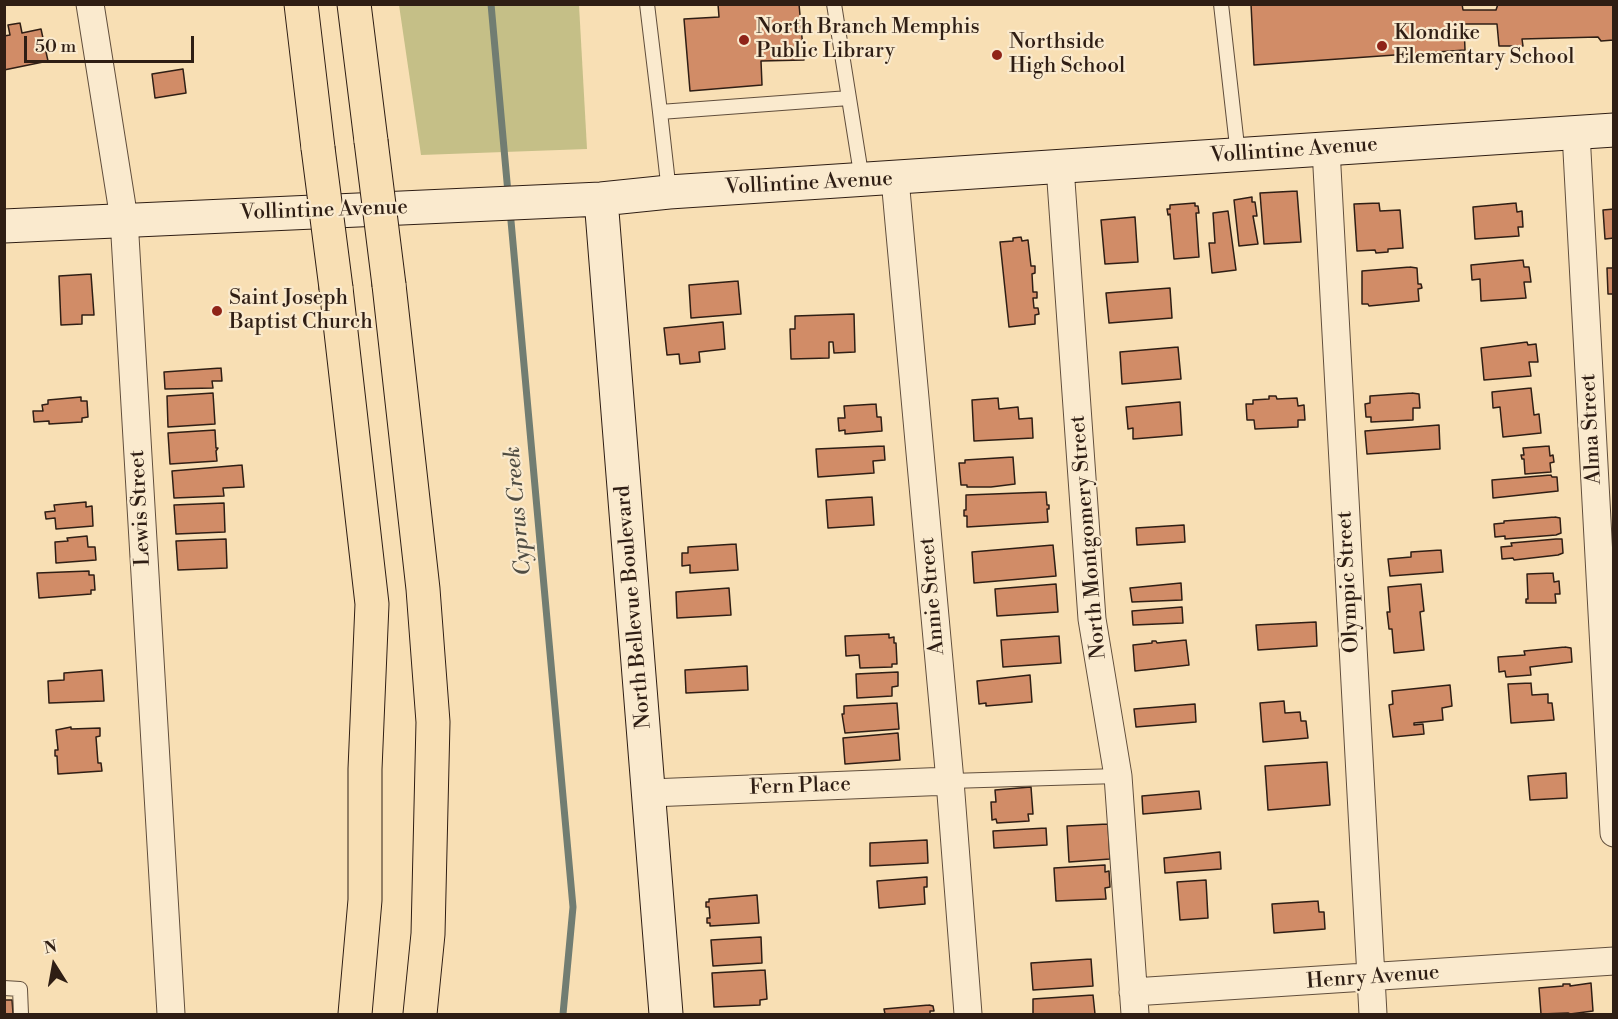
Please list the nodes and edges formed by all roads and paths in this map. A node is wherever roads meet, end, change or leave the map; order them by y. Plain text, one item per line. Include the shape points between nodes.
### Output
1 (90, 4) edge
2 (301, 4) edge
3 (354, 4) edge
4 (647, 4) edge
5 (834, 4) edge
6 (1221, 4) edge
7 (849, 98) junction
8 (660, 112) junction
9 (1614, 130) edge
10 (1576, 133) junction
11 (1326, 149) junction
12 (1239, 155) junction
13 (1060, 167) junction
14 (895, 179) junction
15 (862, 180) junction
16 (669, 192) junction
17 (601, 199) junction
18 (124, 219) junction
19 (4, 226) edge
20 (1118, 776) junction
21 (950, 781) junction
22 (650, 793) junction
23 (1614, 833) edge
24 (1614, 961) edge
25 (1370, 978) junction
26 (4, 988) edge
27 (1134, 1003) edge
28 (21, 1014) edge
29 (171, 1014) edge
30 (355, 1014) edge
31 (420, 1014) edge
32 (666, 1014) edge
33 (968, 1014) edge
34 (1373, 1014) edge

1 - 18 street, Lewis Street
2 - 30 highway, bridge via 372,604 365,769 365,900
3 - 31 highway, bridge via 423,589 433,722 428,934
4 - 8 lane
5 - 7 lane
6 - 12 lane
7 - 8 lane
7 - 15 lane
8 - 16 lane
9 - 10 street, Vollintine Avenue
10 - 11 street, Vollintine Avenue
10 - 23 street, Alma Street
11 - 12 street, Vollintine Avenue
11 - 25 street, Olympic Street
12 - 13 street, Vollintine Avenue
13 - 14 street, Vollintine Avenue
13 - 20 street, North Montgomery Street via 1092,619
14 - 15 street, Vollintine Avenue
14 - 21 street, Annie Street
15 - 16 street, Vollintine Avenue
16 - 17 street, Vollintine Avenue
17 - 18 street, Vollintine Avenue
17 - 22 street, North Bellevue Boulevard
18 - 19 street, Vollintine Avenue
18 - 29 street, Lewis Street
20 - 21 lane
20 - 27 street, North Montgomery Street
21 - 22 street, Fern Place
21 - 33 street, Annie Street
22 - 32 street, North Bellevue Boulevard
24 - 25 street, Henry Avenue
25 - 27 street, Henry Avenue
25 - 34 street, Olympic Street
26 - 28 lane via 20,989

